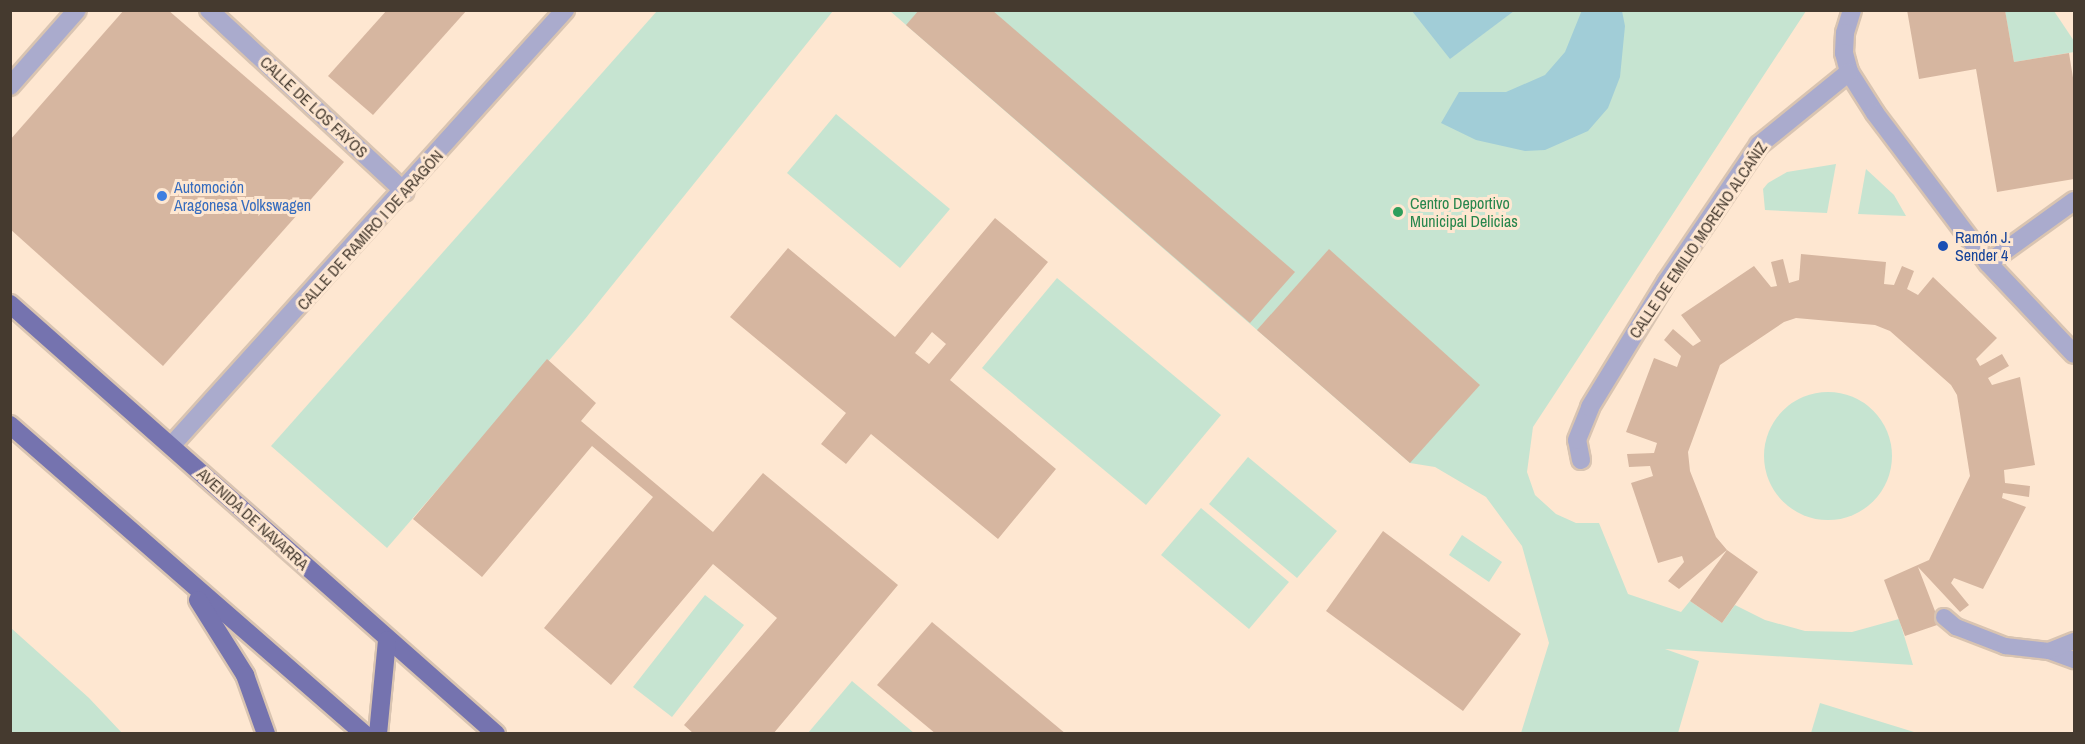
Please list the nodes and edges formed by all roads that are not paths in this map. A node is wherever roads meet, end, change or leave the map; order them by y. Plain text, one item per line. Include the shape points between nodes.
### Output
1 (77, 10) edge
2 (565, 10) edge
3 (1852, 10) edge
4 (217, 15) edge
5 (1849, 72) junction
6 (10, 86) edge
7 (405, 192) junction
8 (2074, 201) edge
9 (1988, 263) junction
10 (10, 304) edge
11 (2074, 354) edge
12 (10, 425) edge
13 (171, 446) junction
14 (1581, 460) dead end
15 (185, 581) junction
16 (1944, 617) dead end
17 (387, 640) junction
18 (2074, 641) edge
19 (2049, 651) junction
20 (2074, 660) edge
21 (266, 734) edge
22 (364, 734) edge
23 (378, 734) edge
24 (496, 734) edge

1 - 6 street
2 - 7 street, CALLE DE RAMIRO I DE ARAGÓN
3 - 5 street via 1845,33
4 - 7 street, CALLE DE LOS FAYOS
5 - 9 street via 1912,166
5 - 14 street, CALLE DE EMILIO MORENO ALCAÑIZ via 1759,145 1667,280 1590,407 1577,440
7 - 13 street, CALLE DE RAMIRO I DE ARAGÓN
8 - 9 street
9 - 11 street
10 - 13 main road, AVENIDA DE NAVARRA
12 - 15 main road
13 - 17 main road, AVENIDA DE NAVARRA
15 - 21 main road via 245,675
15 - 22 main road
16 - 19 lane via 1956,627 2005,646
17 - 23 main road
17 - 24 main road, AVENIDA DE NAVARRA
18 - 19 lane
19 - 20 lane

